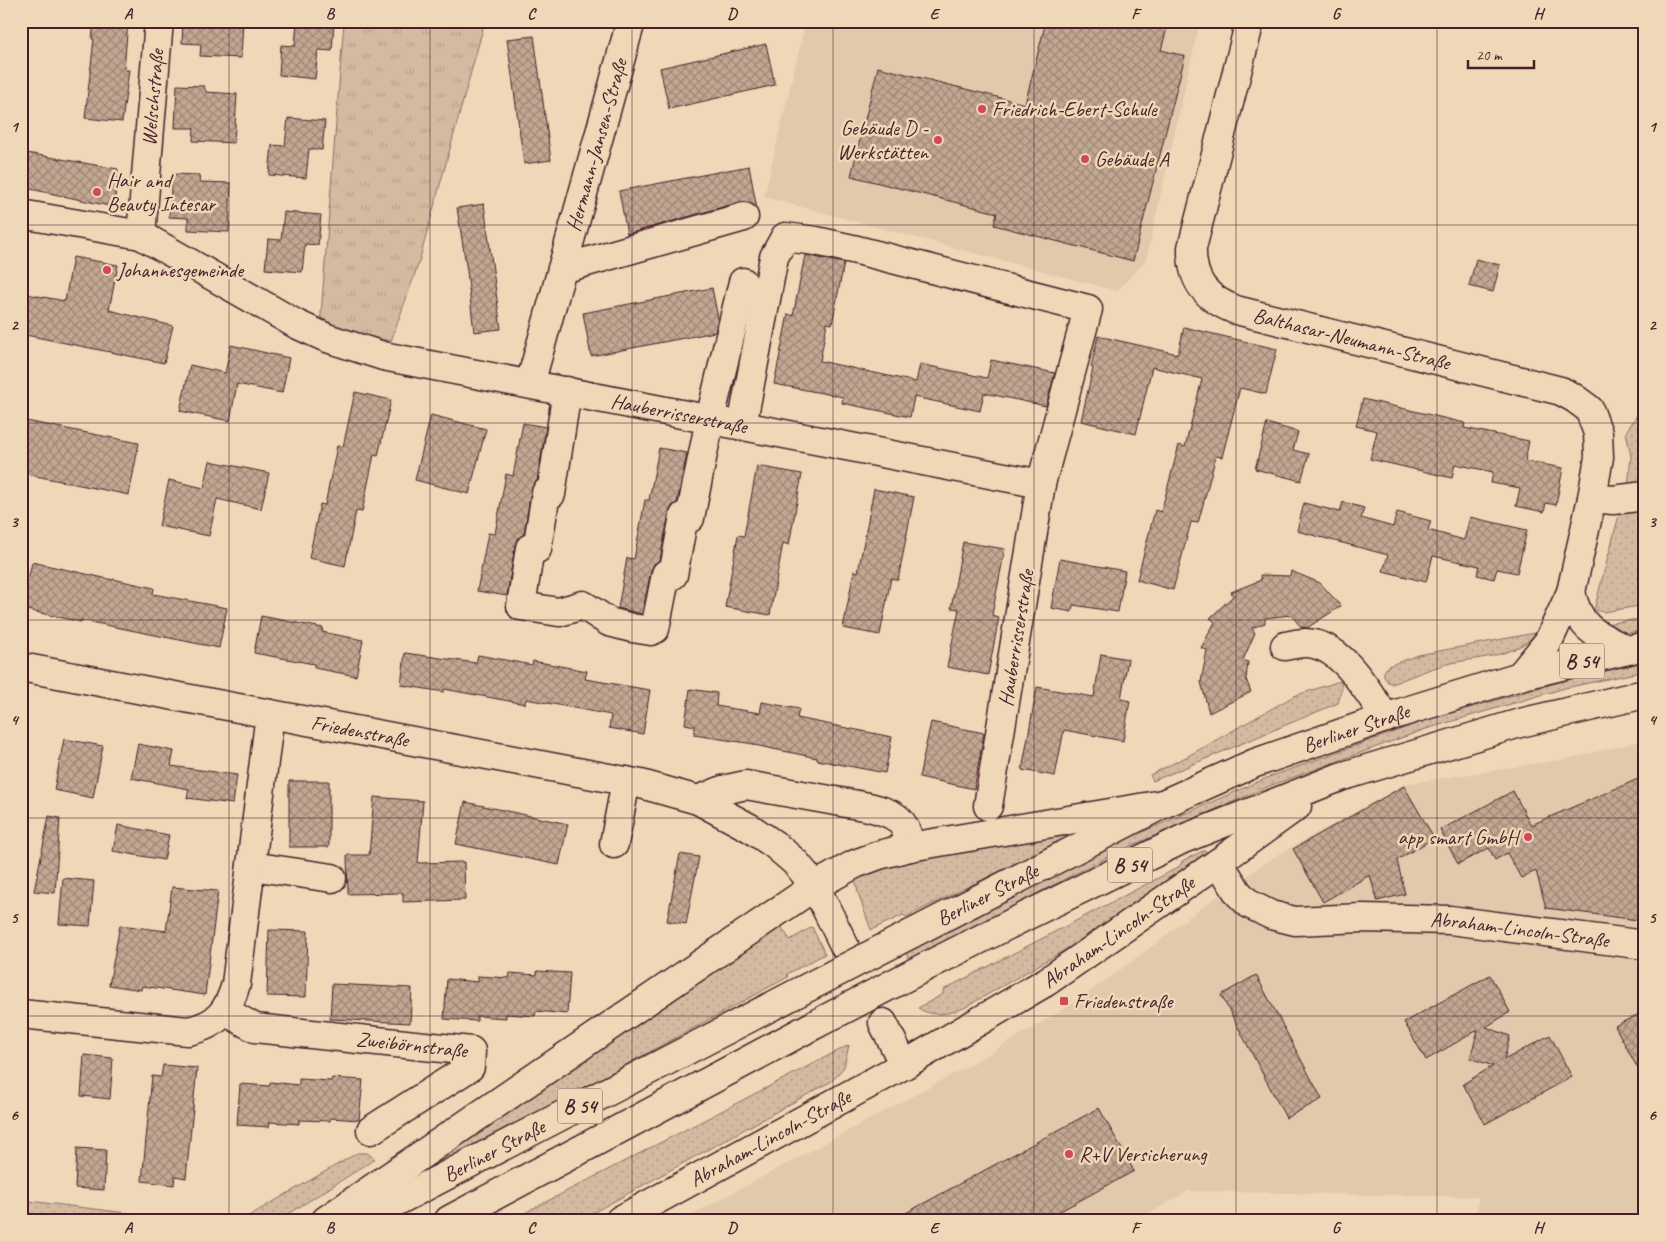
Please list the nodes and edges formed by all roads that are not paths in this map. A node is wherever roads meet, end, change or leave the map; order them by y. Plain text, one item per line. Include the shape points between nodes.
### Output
1 (160, 21) edge
2 (631, 21) edge
3 (1250, 21) edge
4 (21, 214) edge
5 (744, 217) dead end
6 (141, 235) junction
7 (562, 269) junction
8 (743, 282) dead end
9 (530, 384) junction
10 (567, 392) junction
11 (710, 420) junction
12 (742, 426) junction
13 (1041, 484) junction
14 (1645, 496) edge
15 (1592, 498) junction
16 (1571, 592) junction
17 (1285, 646) dead end
18 (1636, 648) edge
19 (21, 668) edge
20 (1520, 676) junction
21 (1645, 694) edge
22 (270, 714) junction
23 (1386, 718) junction
24 (1340, 777) junction
25 (626, 781) junction
26 (698, 800) junction
27 (1163, 804) junction
28 (988, 806) dead end
29 (614, 844) dead end
30 (910, 847) junction
31 (1219, 862) junction
32 (251, 866) junction
33 (332, 878) dead end
34 (815, 886) junction
35 (1645, 945) edge
36 (845, 947) tunnel mouth
37 (225, 1010) junction
38 (21, 1014) edge
39 (883, 1023) tunnel mouth
40 (904, 1066) junction
41 (371, 1130) dead end
42 (326, 1220) edge
43 (360, 1220) edge
44 (449, 1220) edge
45 (620, 1220) edge

1 - 6 street, Welschstraße
2 - 7 street, Hermann-Jansen-Straße
3 - 15 street, Balthasar-Neumann-Straße via 1192,248 1193,268 1204,289 1212,298 1236,310 1561,391 1574,398 1589,410 1598,433
4 - 6 street, Hauberrisserstraße
5 - 7 street, Hermann-Jansen-Straße
6 - 9 street, Hauberrisserstraße via 296,324 327,338 383,356
7 - 9 street, Hermann-Jansen-Straße
8 - 11 street
9 - 10 street, Hauberrisserstraße
10 - 11 street, Hauberrisserstraße
10 - 11 street via 551,494 546,493 536,549 530,548 521,606 559,612 583,605 609,622 632,628 655,629 666,574 674,575 684,516 690,518
11 - 12 street, Hauberrisserstraße
12 - 13 street, Hauberrisserstraße
12 - 13 street via 774,257 785,237 816,240 1088,309
13 - 28 street, Hauberrisserstraße
14 - 15 street via 1613,500
15 - 16 street, Balthasar-Neumann-Straße
16 - 18 street via 1584,623 1597,634
16 - 20 street, Balthasar-Neumann-Straße via 1548,642
17 - 23 street via 1305,642 1326,647 1339,656
18 - 20 street, Berliner Straße / B 54
19 - 22 street, Friedenstraße
20 - 23 street, Berliner Straße / B 54
21 - 24 street, Berliner Straße / B 54 via 1520,723
22 - 25 street, Friedenstraße
22 - 32 street
23 - 27 street, Berliner Straße / B 54 via 1255,763
24 - 31 street
24 - 44 street, Berliner Straße / B 54, bridge via 1183,839 1024,917
25 - 26 street, Friedenstraße
25 - 29 street
26 - 30 street via 746,785 869,807 897,817 904,825
26 - 34 street, Friedenstraße via 775,845
27 - 30 street
27 - 43 street, Berliner Straße / B 54, bridge
30 - 34 street via 855,864
31 - 35 street, Abraham-Lincoln-Straße via 1238,893 1249,904 1271,915 1295,921 1362,918 1450,920
31 - 40 street, Abraham-Lincoln-Straße via 1046,982
32 - 33 street
32 - 37 street via 236,984
34 - 36 street, Friedenstraße
34 - 42 street
37 - 38 street via 212,1023 188,1032
37 - 41 street, Zweibörnstraße via 255,1028 471,1052 470,1067
39 - 40 street
40 - 45 street, Abraham-Lincoln-Straße

